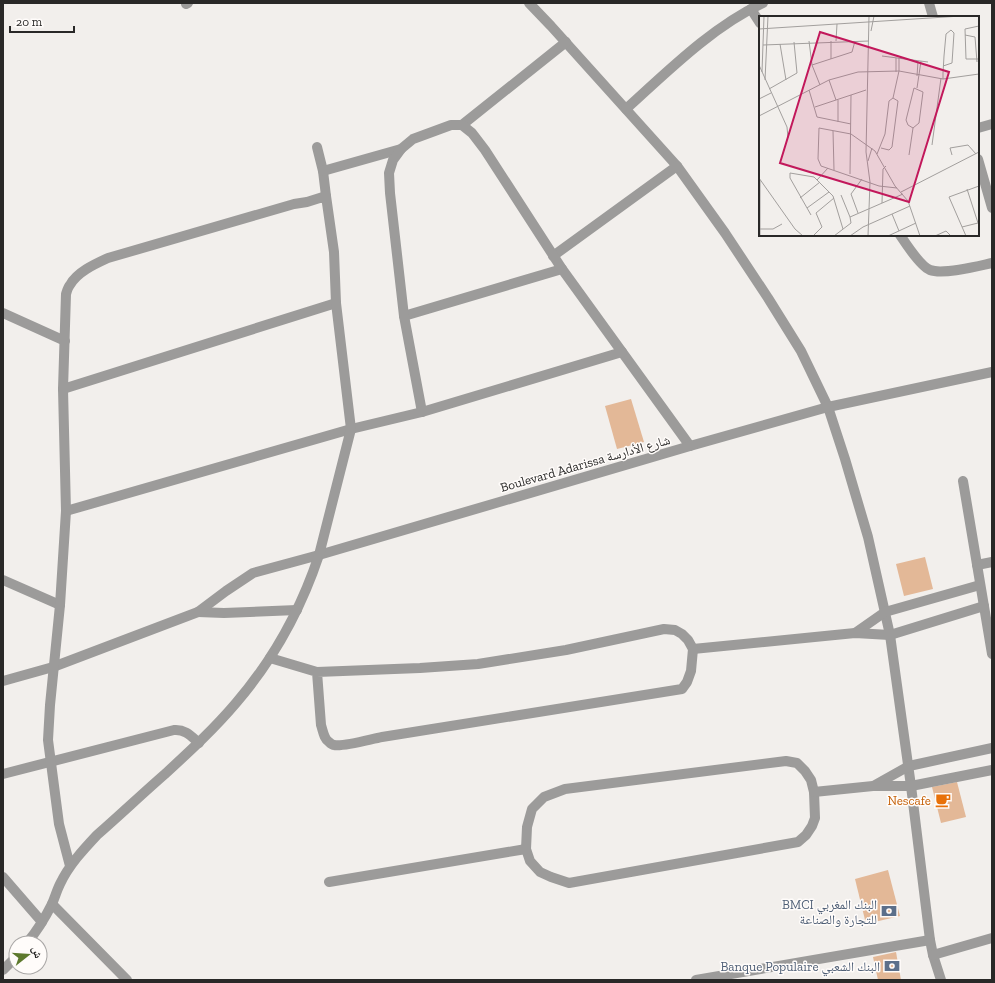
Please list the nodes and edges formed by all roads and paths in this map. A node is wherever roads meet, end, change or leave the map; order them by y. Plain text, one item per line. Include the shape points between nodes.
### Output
1 (529, 3) edge
2 (763, 3) edge
3 (929, 3) edge
4 (751, 9) junction
5 (933, 16) edge
6 (759, 21) edge
7 (566, 42) junction
8 (626, 109) junction
9 (992, 124) edge
10 (462, 125) junction
11 (979, 128) edge
12 (317, 147) dead end
13 (401, 149) junction
14 (979, 162) edge
15 (678, 166) junction
16 (323, 171) junction
17 (326, 196) junction
18 (992, 208) edge
19 (901, 236) edge
20 (553, 256) junction
21 (992, 263) edge
22 (562, 269) junction
23 (336, 303) junction
24 (3, 313) edge
25 (404, 316) junction
26 (65, 341) junction
27 (622, 352) junction
28 (992, 372) edge
29 (63, 388) junction
30 (828, 408) junction
31 (422, 412) junction
32 (351, 429) junction
33 (690, 446) junction
34 (963, 481) dead end
35 (66, 511) junction
36 (319, 555) junction
37 (992, 562) edge
38 (977, 565) junction
39 (3, 580) edge
40 (980, 585) junction
41 (60, 605) junction
42 (984, 606) junction
43 (296, 610) junction
44 (198, 612) junction
45 (885, 612) junction
46 (855, 633) junction
47 (890, 635) junction
48 (693, 648) junction
49 (992, 654) edge
50 (270, 658) junction
51 (53, 667) junction
52 (317, 672) junction
53 (3, 681) edge
54 (199, 743) junction
55 (992, 748) edge
56 (50, 762) junction
57 (909, 766) junction
58 (992, 770) edge
59 (3, 774) edge
60 (873, 786) junction
61 (911, 786) junction
62 (814, 792) junction
63 (526, 849) junction
64 (70, 866) junction
65 (3, 877) edge
66 (329, 882) dead end
67 (52, 904) junction
68 (42, 922) junction
69 (33, 935) edge
70 (992, 938) edge
71 (930, 940) junction
72 (933, 955) junction
73 (127, 980) edge
74 (696, 980) edge
75 (941, 980) edge

1 - 7 street
2 - 4 street
3 - 5 street
4 - 6 street
4 - 8 street via 695,48
7 - 8 street
7 - 10 street
8 - 15 street
9 - 11 street
10 - 13 street via 451,125 413,139
10 - 20 street via 472,133 484,150
12 - 16 street
13 - 16 street
13 - 25 street via 393,160 389,173
14 - 18 street
15 - 20 street
15 - 30 street via 789,331
16 - 17 street
17 - 23 street via 334,252
17 - 26 street via 108,258 91,266 73,280 66,294
19 - 21 street via 922,265 930,270 940,272
20 - 22 street
22 - 25 street
22 - 27 street
23 - 29 street
23 - 32 street
24 - 26 street
25 - 31 street
26 - 29 street
27 - 31 street
27 - 33 street
28 - 30 street, Boulevard Adarissa شارع الأدارسة
29 - 35 street
30 - 33 street, Boulevard Adarissa شارع الأدارسة
30 - 45 street via 868,537
31 - 32 street
32 - 35 street
32 - 36 street
33 - 36 street, Boulevard Adarissa شارع الأدارسة
34 - 38 street
35 - 41 street
36 - 43 street
36 - 44 street, Boulevard Adarissa شارع الأدارسة via 253,573
37 - 38 street
38 - 40 street
39 - 41 street
40 - 42 street
40 - 45 street
41 - 51 street
42 - 47 street
42 - 49 street
43 - 44 street, Boulevard Adarissa شارع الأدارسة
43 - 50 street
44 - 51 street, Boulevard Adarissa شارع الأدارسة
45 - 46 street
45 - 47 street
46 - 47 street
46 - 48 street
47 - 57 street
48 - 52 street via 682,634 664,629 566,650 478,664
48 - 52 street via 691,671 682,689 345,745 334,745 325,737 321,725
50 - 52 street
50 - 54 street via 237,702
51 - 53 street, Boulevard Adarissa شارع الأدارسة
51 - 56 street via 48,740
54 - 56 street via 180,729
54 - 64 street via 97,835
55 - 57 street
56 - 59 street
56 - 64 street via 59,824
57 - 60 street
57 - 61 street
58 - 61 street
60 - 61 street
60 - 62 street
61 - 71 street
62 - 63 street via 815,818 806,835 798,842 569,883 540,872 530,861
62 - 63 street via 811,780 798,763 786,761 565,789 544,797 532,809 527,827
63 - 66 street
64 - 67 street
65 - 68 street
67 - 68 street
67 - 73 street
68 - 69 street
70 - 72 street
71 - 72 street
71 - 74 street
72 - 75 street

